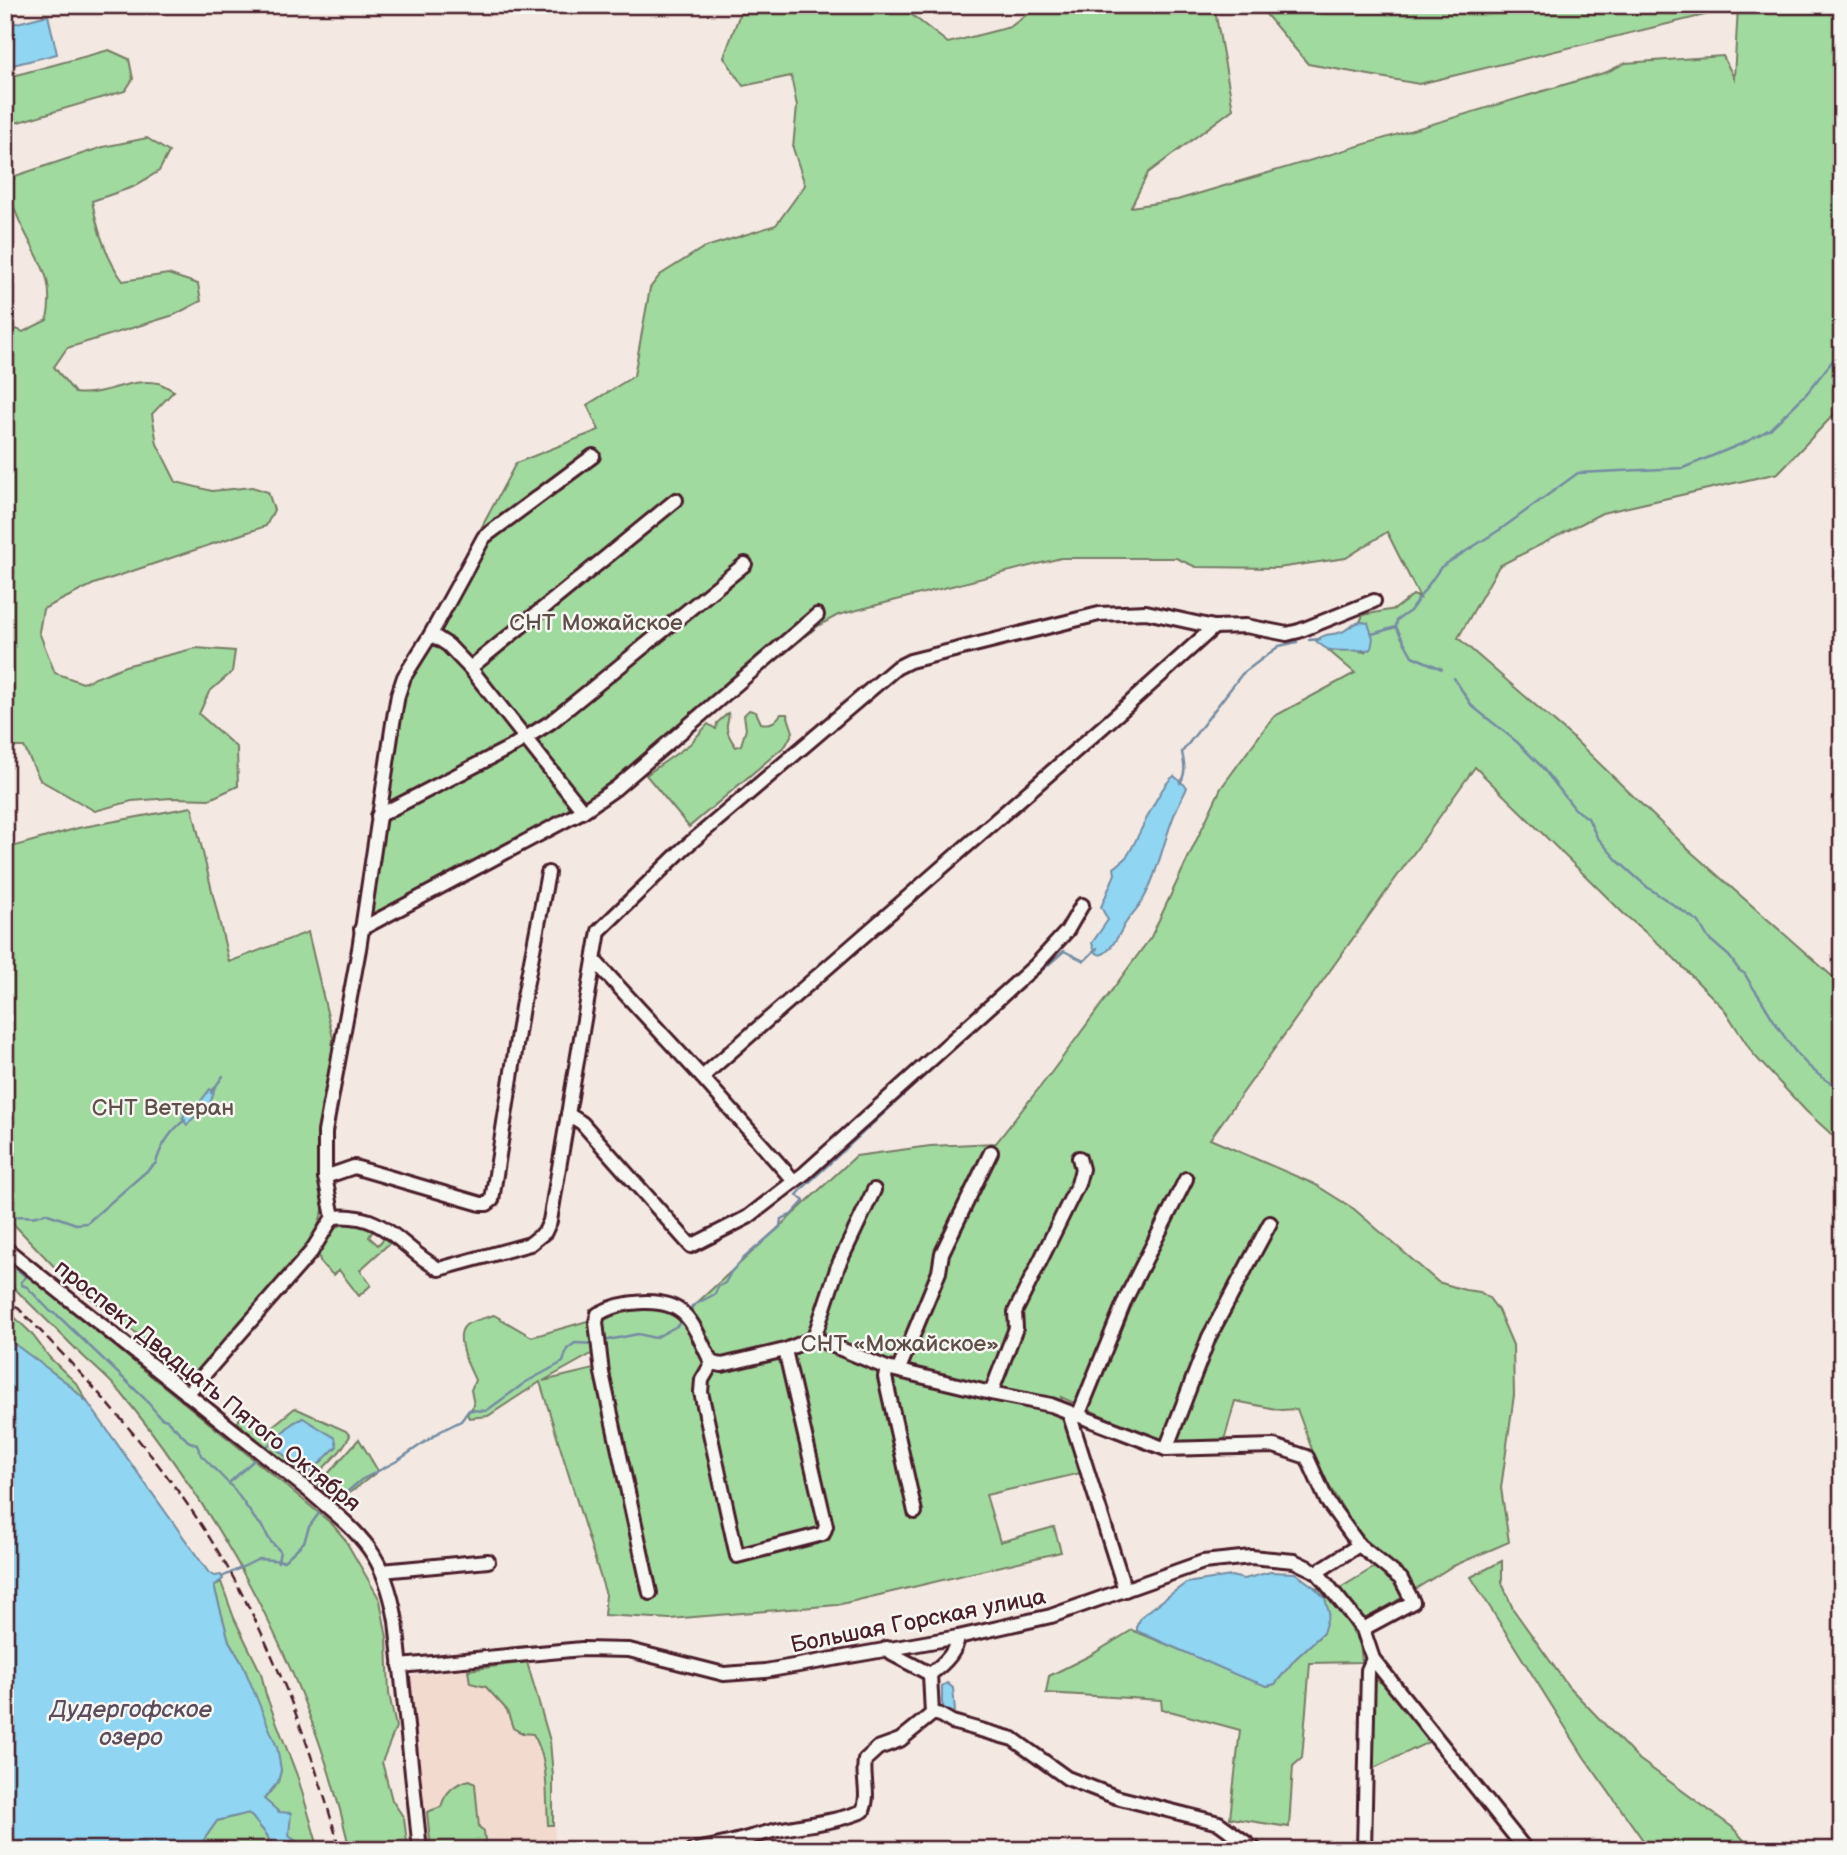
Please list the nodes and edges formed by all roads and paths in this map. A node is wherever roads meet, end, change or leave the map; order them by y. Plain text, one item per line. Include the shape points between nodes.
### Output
1 (593, 456) dead end
2 (676, 500) dead end
3 (745, 564) dead end
4 (1374, 601) dead end
5 (817, 615) dead end
6 (1214, 626) junction
7 (431, 635) junction
8 (470, 668) junction
9 (525, 739) junction
10 (583, 811) junction
11 (378, 816) junction
12 (548, 873) dead end
13 (1082, 905) dead end
14 (361, 929) junction
15 (594, 960) junction
16 (702, 1077) junction
17 (568, 1114) junction
18 (991, 1152) dead end
19 (1079, 1158) dead end
20 (325, 1177) junction
21 (1186, 1179) dead end
22 (793, 1180) junction
23 (874, 1190) dead end
24 (333, 1217) junction
25 (1270, 1223) dead end
26 (5, 1248) edge
27 (814, 1338) junction
28 (785, 1350) junction
29 (712, 1363) junction
30 (893, 1368) junction
31 (991, 1393) junction
32 (187, 1394) junction
33 (1074, 1414) junction
34 (1166, 1449) junction
35 (915, 1512) dead end
36 (1359, 1545) junction
37 (488, 1562) dead end
38 (382, 1571) junction
39 (1317, 1572) junction
40 (1125, 1590) junction
41 (650, 1594) dead end
42 (1363, 1629) junction
43 (958, 1637) junction
44 (887, 1648) junction
45 (1373, 1659) junction
46 (400, 1666) junction
47 (930, 1674) junction
48 (932, 1714) junction
49 (703, 1849) edge
50 (421, 1850) edge
51 (693, 1850) edge
52 (1256, 1850) edge
53 (1364, 1850) edge
54 (1526, 1850) edge

1 - 7 street via 484,537
2 - 8 street
3 - 9 street
4 - 6 street via 1287,634
5 - 10 street via 616,788
6 - 15 street via 1146,612 1098,614 895,668 683,849 617,912 599,931
6 - 16 street
7 - 8 street
7 - 11 street via 398,695
8 - 9 street
9 - 10 street
9 - 11 street
10 - 14 street
11 - 14 street
12 - 20 street via 492,1200 481,1204 354,1167
13 - 22 street via 1067,931 1035,966
14 - 20 street via 325,1132
15 - 16 street
15 - 17 street
16 - 22 street
17 - 22 street via 582,1123 691,1246 748,1217
17 - 24 street via 550,1221 530,1244 439,1269 372,1220
18 - 30 street
19 - 31 street via 1083,1169 1078,1184 1015,1312 1016,1328
20 - 24 street
21 - 33 street
23 - 27 street via 838,1266
24 - 32 street via 311,1252
25 - 34 street via 1209,1337
26 - 32 street, проспект Двадцать Пятого Октября
27 - 28 street
27 - 30 street
28 - 29 street via 722,1366
28 - 29 street via 826,1526 823,1534 737,1556 701,1392
29 - 41 street via 686,1315 669,1304 623,1305 598,1314 602,1373
30 - 31 street
30 - 35 street via 885,1377
31 - 33 street
32 - 38 street, проспект Двадцать Пятого Октября via 351,1527
33 - 34 street
33 - 40 street
34 - 36 street via 1274,1446 1307,1457 1327,1502
36 - 39 street
36 - 42 street via 1401,1579 1413,1602
37 - 38 street
38 - 46 street, проспект Двадцать Пятого Октября via 390,1590
39 - 40 street, Большая Горская улица via 1294,1561 1251,1557 1203,1562
39 - 42 street
40 - 43 street, Большая Горская улица via 1051,1616
42 - 45 street
43 - 44 street, Большая Горская улица
43 - 47 street via 944,1665
44 - 46 street, Большая Горская улица via 724,1674 629,1650 582,1649
44 - 47 street
45 - 53 street via 1368,1670
45 - 54 street
46 - 50 street, проспект Двадцать Пятого Октября
47 - 48 street
48 - 49 street via 865,1760 867,1801 863,1811
48 - 52 street via 1013,1739 1067,1778 1116,1797 1219,1823
49 - 51 street

